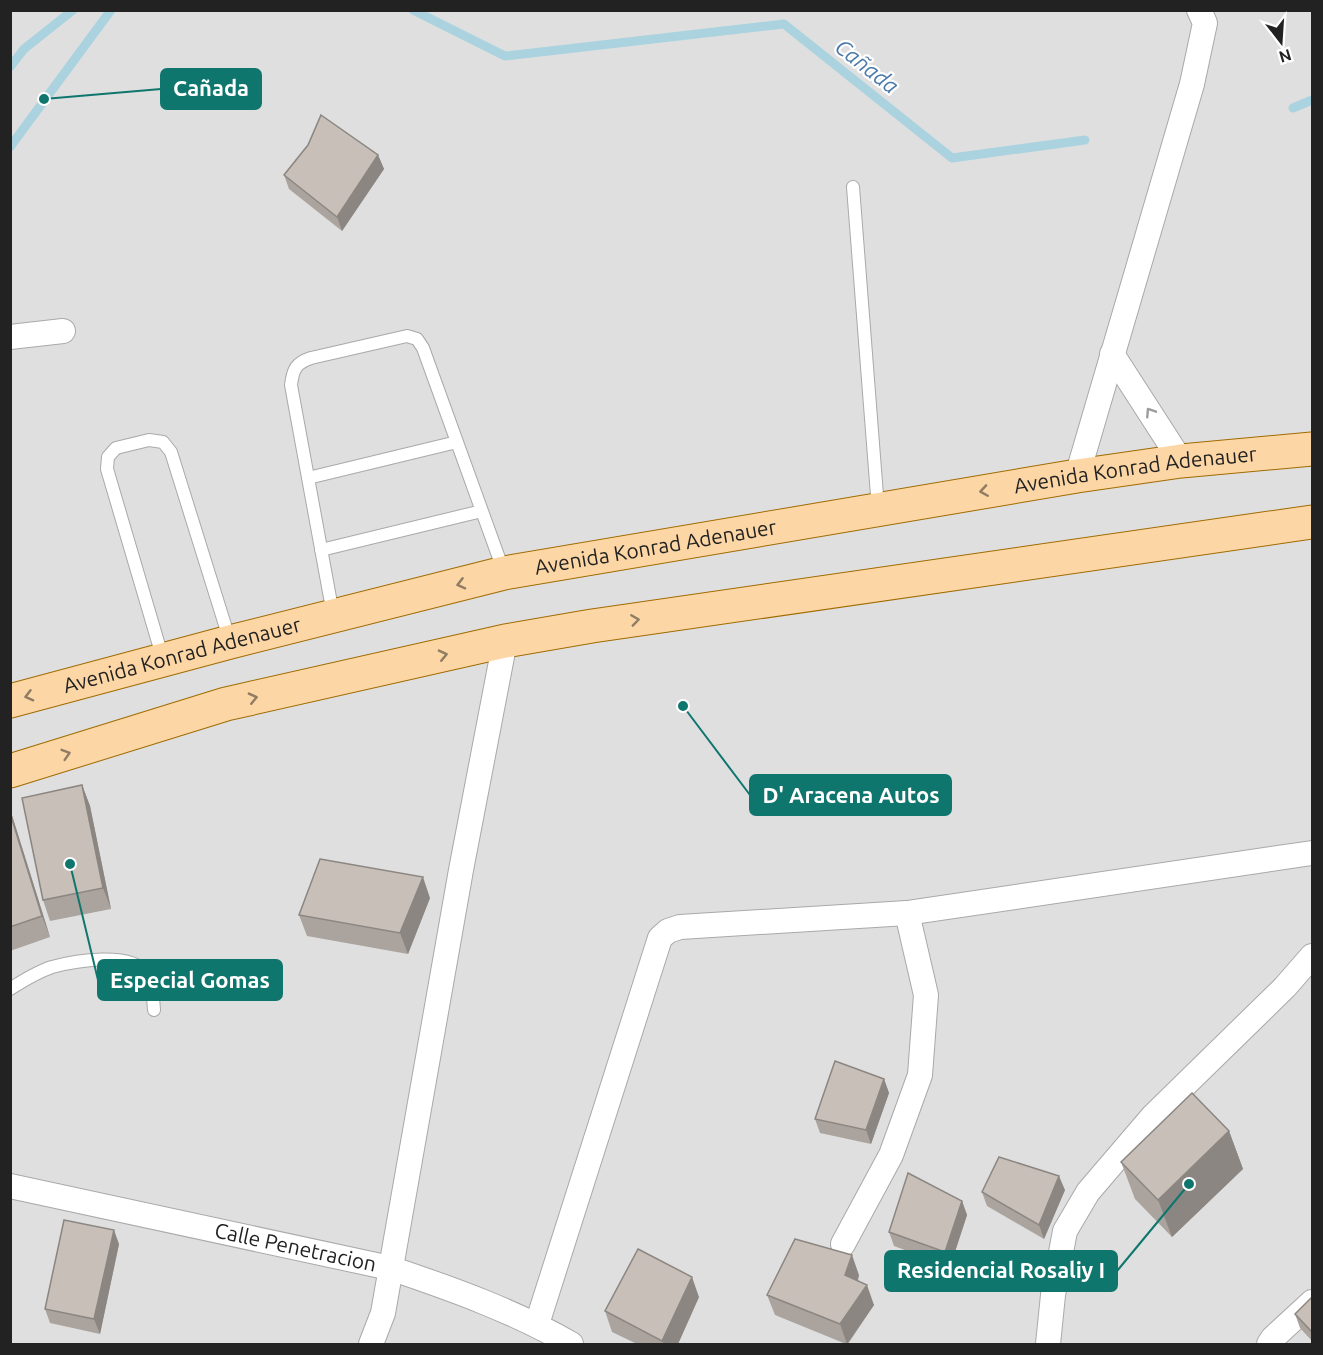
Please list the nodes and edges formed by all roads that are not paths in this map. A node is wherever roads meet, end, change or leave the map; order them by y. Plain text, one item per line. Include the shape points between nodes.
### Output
1 (1209, 15) edge
2 (853, 187) dead end
3 (63, 331) dead end
4 (10, 337) edge
5 (1112, 354) junction
6 (457, 442) junction
7 (1312, 448) edge
8 (1181, 461) junction
9 (1077, 476) junction
10 (308, 478) junction
11 (878, 509) junction
12 (482, 511) junction
13 (1312, 522) edge
14 (321, 550) junction
15 (504, 573) junction
16 (333, 616) junction
17 (505, 641) junction
18 (230, 642) junction
19 (163, 660) junction
20 (10, 701) edge
21 (10, 771) edge
22 (1312, 853) edge
23 (907, 913) junction
24 (1312, 956) edge
25 (10, 989) edge
26 (154, 1010) dead end
27 (10, 1186) edge
28 (843, 1244) dead end
29 (390, 1269) junction
30 (1312, 1302) edge
31 (537, 1324) junction
32 (371, 1344) edge
33 (571, 1344) edge
34 (1048, 1344) edge
35 (1269, 1344) edge

1 - 5 street
2 - 11 lane
3 - 4 street
8 -> 5 street
5 - 9 street
6 - 10 lane
6 - 10 lane via 417,339 407,336 311,358 298,362 291,385
6 - 12 lane
7 - 8 main road, Avenida Konrad Adenauer
8 - 9 main road, Avenida Konrad Adenauer
9 -> 11 main road, Avenida Konrad Adenauer
10 - 14 lane
11 - 15 main road, Avenida Konrad Adenauer
12 - 14 lane
12 - 15 lane
17 -> 13 main road
14 - 16 lane
15 -> 16 main road, Avenida Konrad Adenauer
16 - 18 main road, Avenida Konrad Adenauer
21 -> 17 main road via 226,704
17 - 29 street
18 - 19 main road, Avenida Konrad Adenauer
18 - 19 lane via 171,452 163,442 149,440 116,448 108,457 107,469
19 -> 20 main road, Avenida Konrad Adenauer
22 - 23 street
23 - 28 street via 926,995 920,1076 891,1155
23 - 31 street via 680,927 660,938
24 - 34 street via 1153,1116 1088,1192 1065,1231
25 - 26 lane via 51,968 84,961 119,960 145,971
27 - 29 street, Calle Penetracion
29 - 31 street, Calle Penetracion via 445,1286
29 - 32 street via 383,1313
30 - 35 street
31 - 33 street, Calle Penetracion

